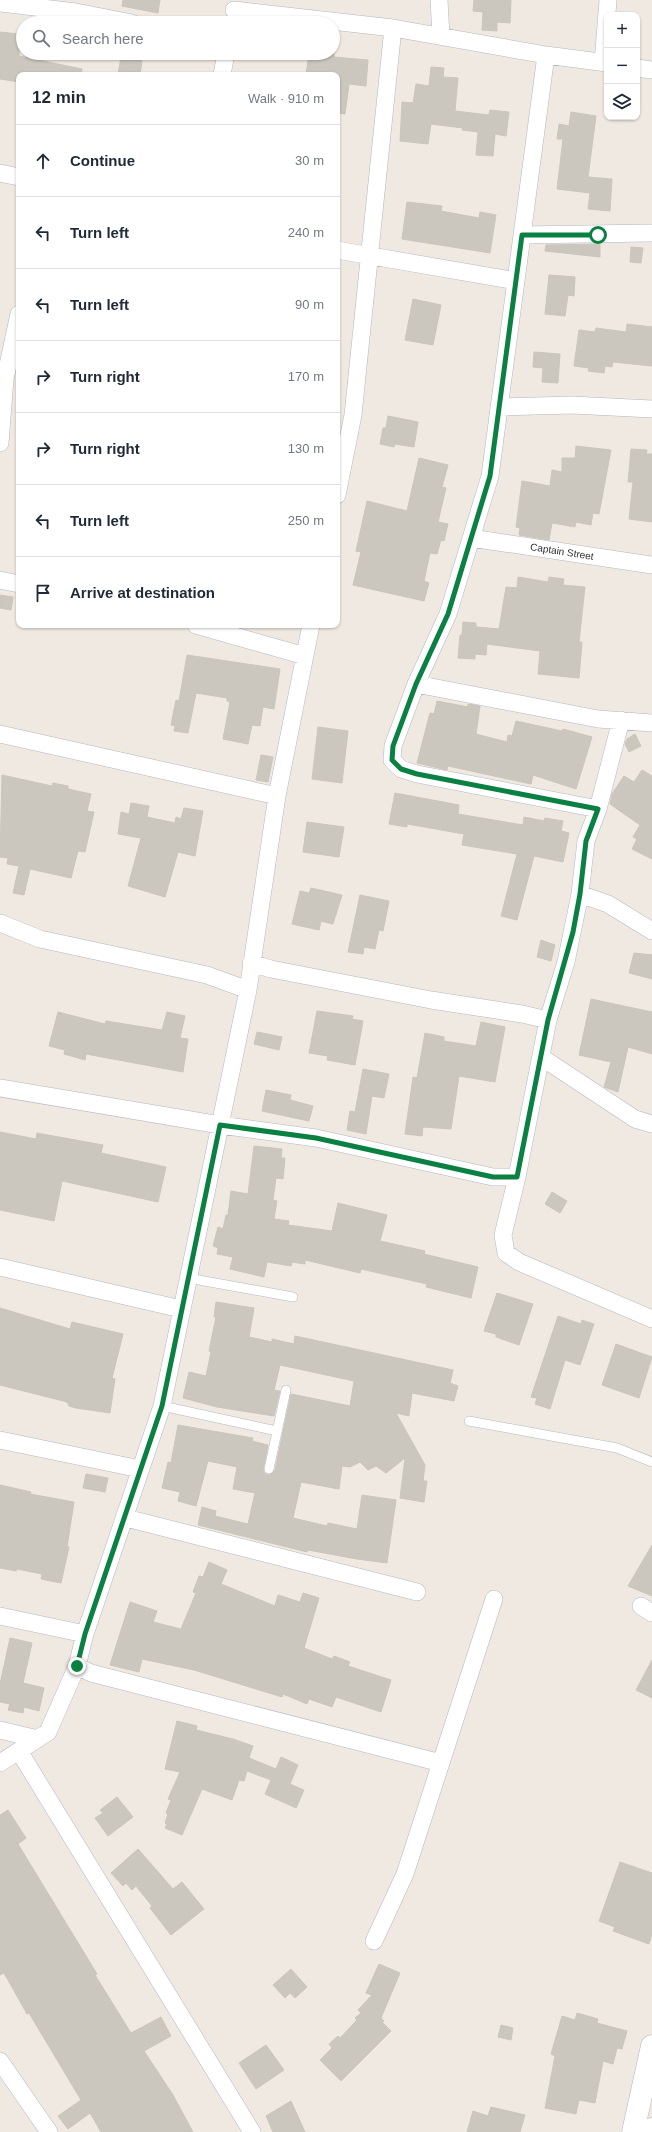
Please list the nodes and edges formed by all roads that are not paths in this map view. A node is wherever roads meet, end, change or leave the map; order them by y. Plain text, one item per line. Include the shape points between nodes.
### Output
1 (439, 0) edge
2 (608, 0) edge
3 (0, 3) edge
4 (77, 6) edge
5 (233, 11) edge
6 (109, 16) edge
7 (280, 16) edge
8 (340, 22) edge
9 (393, 28) junction
10 (441, 36) junction
11 (606, 48) edge
12 (546, 55) junction
13 (225, 60) edge
14 (604, 63) edge
15 (640, 68) edge
16 (652, 70) edge
17 (223, 72) edge
18 (0, 173) edge
19 (16, 176) edge
20 (652, 233) edge
21 (522, 235) junction
22 (340, 251) edge
23 (368, 256) junction
24 (516, 282) junction
25 (16, 328) edge
26 (500, 407) junction
27 (652, 409) edge
28 (0, 444) edge
29 (340, 480) edge
30 (471, 538) junction
31 (652, 565) edge
32 (0, 580) edge
33 (16, 583) edge
34 (207, 628) edge
35 (311, 628) edge
36 (306, 656) junction
37 (416, 684) junction
38 (621, 720) junction
39 (652, 723) edge
40 (0, 734) edge
41 (277, 796) junction
42 (598, 809) junction
43 (580, 894) junction
44 (0, 923) edge
45 (652, 931) edge
46 (250, 963) junction
47 (248, 990) junction
48 (548, 1020) junction
49 (541, 1057) junction
50 (0, 1088) edge
51 (652, 1124) edge
52 (220, 1125) junction
53 (517, 1177) junction
54 (0, 1268) edge
55 (188, 1278) junction
56 (293, 1297) dead end
57 (181, 1309) junction
58 (652, 1319) edge
59 (286, 1390) dead end
60 (162, 1406) junction
61 (469, 1421) dead end
62 (277, 1431) junction
63 (0, 1440) edge
64 (652, 1462) edge
65 (140, 1469) junction
66 (269, 1469) dead end
67 (126, 1518) junction
68 (417, 1592) dead end
69 (494, 1599) dead end
70 (0, 1616) edge
71 (85, 1634) junction
72 (77, 1666) junction
73 (0, 1730) edge
74 (38, 1739) junction
75 (19, 1751) junction
76 (0, 1763) edge
77 (441, 1763) junction
78 (374, 1941) dead end
79 (652, 2046) edge
80 (0, 2061) edge
81 (652, 2129) edge
82 (49, 2132) edge
83 (252, 2132) edge
84 (633, 2132) edge
85 (651, 2132) edge

1 - 10 street
2 - 11 street
3 - 4 street
4 - 6 street
5 - 7 street
8 - 9 street
9 - 10 street
9 - 23 street
10 - 12 street
12 - 14 street
12 - 21 street
13 - 17 street
15 - 16 street
18 - 19 street
20 - 21 street
21 - 24 street
22 - 23 street
23 - 24 street
23 - 29 street via 353,415
24 - 26 street
25 - 28 street via 5,379
26 - 27 street via 572,405
26 - 30 street via 490,476
30 - 31 street, Captain Street
30 - 37 street via 448,614
32 - 33 street
34 - 36 street
35 - 36 street
36 - 41 street
37 - 38 street via 598,719
37 - 42 street via 393,746 392,760 401,769 444,780
38 - 39 street
38 - 42 street
40 - 41 street
41 - 46 street
42 - 43 street via 586,841
43 - 45 street via 608,904
43 - 48 street via 566,962
44 - 47 street via 40,939 207,975
46 - 47 street
46 - 48 street via 432,1000
47 - 52 street
48 - 49 street
49 - 51 street via 635,1119
49 - 53 street
50 - 52 street
52 - 53 street via 316,1138 493,1177
52 - 55 street
53 - 58 street via 503,1235 506,1252 526,1265
54 - 57 street
55 - 56 lane
55 - 57 street
57 - 60 street
59 - 62 lane
60 - 62 lane
60 - 65 street
61 - 64 lane via 617,1448
62 - 66 lane
63 - 65 street
65 - 67 street
67 - 68 street
67 - 71 street
69 - 77 street
70 - 71 street
71 - 72 street
72 - 74 street via 48,1732
72 - 77 street via 91,1673
73 - 74 street
74 - 75 street
75 - 76 street
75 - 83 street
77 - 78 street via 405,1874
79 - 84 street
80 - 82 street
81 - 85 street

